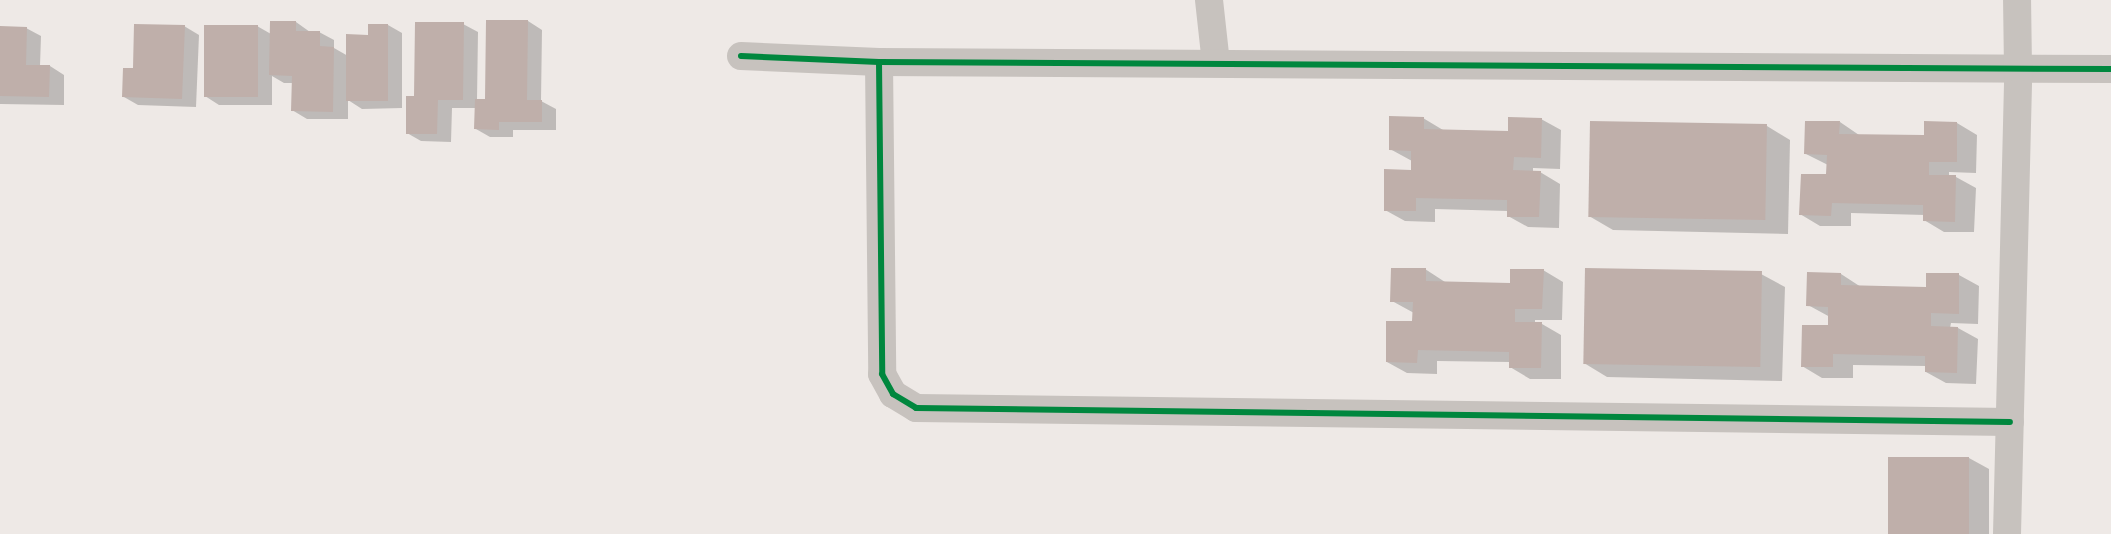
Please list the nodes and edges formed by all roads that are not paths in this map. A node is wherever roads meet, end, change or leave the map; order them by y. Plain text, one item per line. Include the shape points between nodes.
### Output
1 (1209, 0) edge
2 (2017, 0) edge
3 (741, 56) dead end
4 (879, 62) junction
5 (1216, 63) junction
6 (2018, 68) junction
7 (2111, 69) edge
8 (2010, 422) junction
9 (2007, 534) edge

1 - 5 street
2 - 6 street
3 - 4 street
4 - 5 street
4 - 8 street via 882,374 893,394 916,408
5 - 6 street
6 - 7 street
6 - 8 street
8 - 9 street

